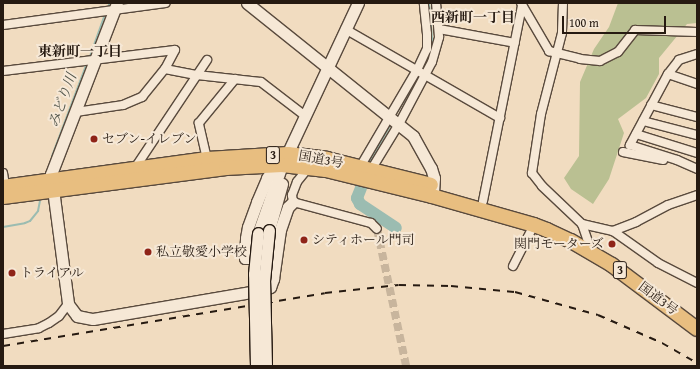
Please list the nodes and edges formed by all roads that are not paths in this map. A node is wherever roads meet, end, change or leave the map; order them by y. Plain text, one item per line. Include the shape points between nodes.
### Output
1 (166, 3) edge
2 (247, 3) edge
3 (358, 3) edge
4 (424, 3) edge
5 (436, 3) edge
6 (564, 3) edge
7 (522, 4) edge
8 (115, 7) edge
9 (3, 25) edge
10 (345, 29) junction
11 (439, 29) junction
12 (697, 32) edge
13 (515, 43) junction
14 (558, 52) junction
15 (697, 54) edge
16 (207, 60) dead end
17 (94, 61) junction
18 (327, 66) junction
19 (165, 69) junction
20 (418, 70) junction
21 (3, 71) edge
22 (668, 74) junction
23 (197, 75) junction
24 (426, 75) junction
25 (235, 79) junction
26 (697, 84) edge
27 (651, 105) junction
28 (76, 112) junction
29 (304, 115) junction
30 (390, 117) junction
31 (697, 117) edge
32 (500, 118) junction
33 (643, 121) junction
34 (399, 124) junction
35 (636, 134) junction
36 (697, 135) edge
37 (623, 152) dead end
38 (697, 153) edge
39 (207, 159) junction
40 (283, 162) junction
41 (686, 164) junction
42 (309, 167) junction
43 (135, 168) junction
44 (366, 169) junction
45 (697, 169) edge
46 (3, 186) edge
47 (52, 186) junction
48 (433, 191) junction
49 (697, 195) edge
50 (484, 200) junction
51 (293, 202) junction
52 (582, 224) junction
53 (534, 225) junction
54 (377, 229) dead end
55 (613, 231) junction
56 (592, 253) junction
57 (275, 258) junction
58 (513, 266) dead end
59 (697, 283) edge
60 (68, 304) junction
61 (697, 329) edge
62 (3, 334) edge
63 (256, 366) edge
64 (266, 366) edge

1 - 8 street
2 - 18 street
3 - 10 street
4 - 20 street via 427,50
5 - 11 street
6 - 14 street
7 - 13 street
7 - 14 street via 549,51
8 - 9 street
8 - 17 street
10 - 18 street
10 - 20 street
11 - 13 street
11 - 24 street via 439,37
12 - 14 street via 635,30 618,52 600,61 580,59
13 - 32 street
14 - 52 street via 541,114 532,173
15 - 22 street via 680,60
16 - 23 street
17 - 19 street via 175,50
17 - 21 street
17 - 28 street
18 - 29 street
18 - 30 street
19 - 23 street
19 - 28 street via 142,97 123,105
20 - 24 street
20 - 30 street
22 - 26 street
22 - 27 street
23 - 25 street
23 - 43 street
24 - 32 street
24 - 34 street
25 - 29 street via 261,82
25 - 39 street via 200,123
27 - 31 street
27 - 33 street
28 - 47 street via 51,174
29 - 40 street
30 - 34 street
30 - 44 street
32 - 50 street
33 - 35 street
33 - 36 street
34 - 44 street
34 - 48 street via 413,136 431,168
35 - 38 street
35 - 41 street via 630,145
37 - 41 street
39 - 40 highway, 国道3号 / 3
39 - 43 highway, 国道3号 / 3
40 - 42 highway, 国道3号 / 3
40 - 44 highway, 国道3号 / 3 via 327,160
40 - 47 highway, 国道3号 / 3
40 - 57 street via 262,190 248,227 245,258
40 - 63 street, bridge via 258,233 254,274
40 - 64 street, bridge via 269,230 264,281
41 - 45 street
42 - 48 highway, 国道3号 / 3
42 - 51 street via 297,182 292,195
43 - 47 highway, 国道3号 / 3
44 - 48 highway, 国道3号 / 3
46 - 47 highway, 国道3号 / 3
47 - 60 street
48 - 50 highway, 国道3号 / 3
48 - 53 highway, 国道3号 / 3
49 - 55 street via 668,205
50 - 53 highway, 国道3号 / 3 via 515,213
51 - 54 street via 371,223
51 - 57 street via 284,217
52 - 55 street
52 - 56 street
53 - 56 highway, 国道3号 / 3
53 - 58 street
55 - 59 street via 658,263
56 - 61 highway, 国道3号 / 3 via 643,287
57 - 60 street via 272,283 263,290 93,319 77,316
60 - 62 street via 59,316 39,328

